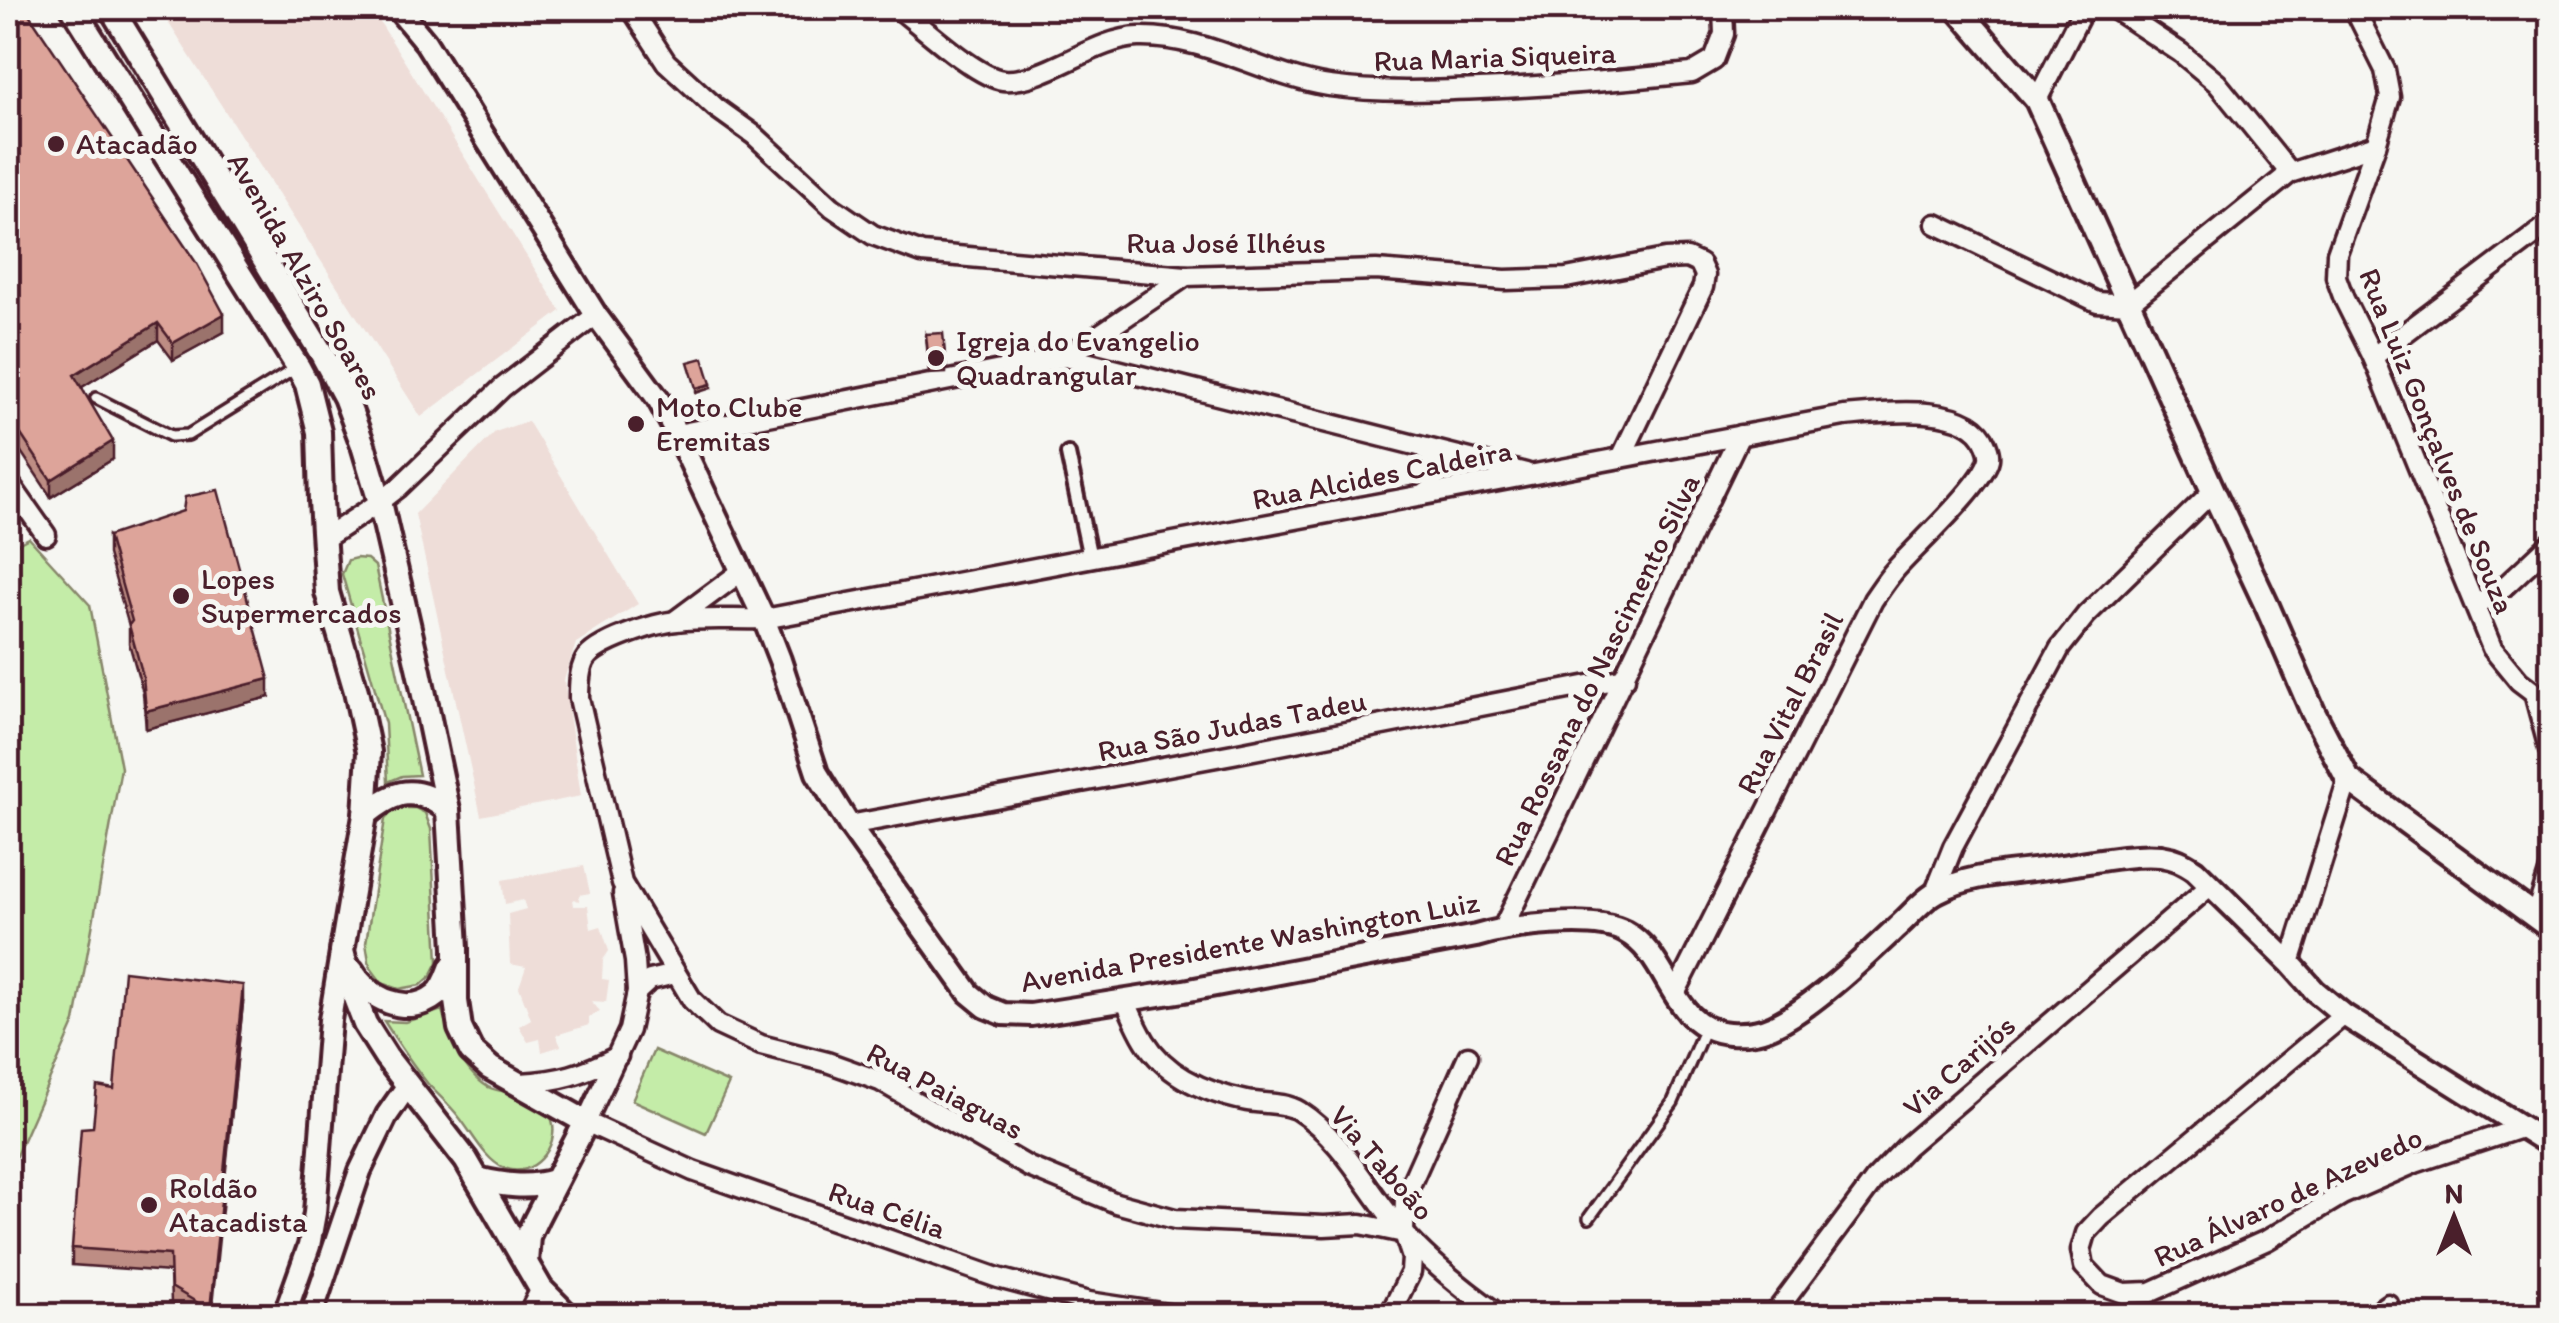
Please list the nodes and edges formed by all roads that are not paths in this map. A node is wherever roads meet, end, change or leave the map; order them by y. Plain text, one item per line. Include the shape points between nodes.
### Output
1 (73, 8) edge
2 (112, 8) edge
3 (397, 8) edge
4 (410, 8) edge
5 (631, 8) edge
6 (898, 8) edge
7 (1723, 8) edge
8 (1957, 8) edge
9 (2084, 8) edge
10 (2113, 8) edge
11 (2354, 8) edge
12 (426, 43) junction
13 (2037, 100) junction
14 (2376, 145) junction
15 (2290, 172) junction
16 (2552, 222) edge
17 (1936, 224) dead end
18 (1186, 276) junction
19 (2128, 304) junction
20 (596, 315) junction
21 (1066, 357) junction
22 (2372, 358) junction
23 (298, 366) junction
24 (96, 398) dead end
25 (677, 434) junction
26 (1740, 435) junction
27 (1423, 448) junction
28 (1068, 454) dead end
29 (1621, 458) junction
30 (1989, 460) joint
31 (1531, 475) junction
32 (8, 481) edge
33 (2213, 491) junction
34 (1423, 495) junction
35 (380, 502) junction
36 (46, 535) dead end
37 (324, 538) junction
38 (2552, 542) edge
39 (1090, 558) junction
40 (742, 571) junction
41 (2476, 605) junction
42 (764, 619) junction
43 (676, 620) junction
44 (1625, 678) junction
45 (2534, 693) junction
46 (2552, 706) edge
47 (2552, 760) edge
48 (2348, 779) junction
49 (448, 810) junction
50 (365, 815) junction
51 (849, 825) junction
52 (2552, 863) edge
53 (622, 882) junction
54 (2210, 886) junction
55 (1935, 892) junction
56 (2543, 923) edge
57 (1502, 928) junction
58 (456, 948) junction
59 (342, 951) junction
60 (2290, 963) junction
61 (675, 974) junction
62 (637, 992) junction
63 (1675, 994) junction
64 (1124, 1000) junction
65 (2344, 1015) junction
66 (1706, 1026) junction
67 (618, 1055) junction
68 (1468, 1056) dead end
69 (520, 1083) junction
70 (408, 1084) junction
71 (586, 1122) junction
72 (2521, 1128) junction
73 (2552, 1146) edge
74 (477, 1179) junction
75 (554, 1182) junction
76 (1589, 1218) dead end
77 (1404, 1233) junction
78 (526, 1263) junction
79 (541, 1289) junction
80 (2388, 1304) dead end
81 (284, 1316) edge
82 (311, 1316) edge
83 (527, 1316) edge
84 (568, 1316) edge
85 (1181, 1316) edge
86 (1389, 1316) edge
87 (1501, 1316) edge
88 (1773, 1316) edge
89 (2371, 1316) edge

1 - 23 main road, Avenida Alziro Soares
2 - 35 main road, Avenida Alziro Soares via 322,354 351,413
3 - 12 street, Avenida Presidente Washington Luiz
4 - 12 street
5 - 18 street, Rua José Ilhéus via 666,62 873,235 922,253
6 - 7 street, Rua Maria Siqueira via 984,74 1004,80 1138,36 1191,43 1324,85 1370,91 1506,88 1692,72 1714,60 1724,34
8 - 13 main road
9 - 13 street
10 - 15 street via 2218,83
11 - 14 street, Rua Luiz Gonçalves de Souza via 2386,70 2390,98
12 - 20 street, Avenida Presidente Washington Luiz
13 - 19 main road
14 - 15 street
14 - 22 street, Rua Luiz Gonçalves de Souza via 2337,253 2336,276
15 - 19 street
16 - 22 street
17 - 19 street via 2097,302
18 - 21 street
18 - 29 street, Rua José Ilhéus via 1376,270 1566,278 1688,258 1700,264 1703,288
19 - 33 main road
20 - 25 street, Avenida Presidente Washington Luiz
20 - 35 street via 502,388
21 - 25 street
21 - 27 street
22 - 41 street, Rua Luiz Gonçalves de Souza
23 - 24 lane via 188,434 171,436
23 - 37 main road, Avenida Alziro Soares via 319,432
25 - 40 street, Avenida Presidente Washington Luiz
26 - 29 street, Rua Alcides Caldeira
26 - 30 street, Rua Alcides Caldeira via 1844,416 1938,415 1970,425 1983,437
26 - 44 street, Rua Rossana do Nascimento Silva
27 - 31 street
27 - 34 street via 1435,462 1432,488
28 - 39 street
29 - 31 street, Rua Alcides Caldeira
30 - 63 street, Rua Vital Brasil via 1873,600
31 - 34 street, Rua Alcides Caldeira
32 - 36 street
33 - 48 main road
33 - 55 street via 2060,648
34 - 39 street, Rua Alcides Caldeira
35 - 37 street
35 - 49 main road, Avenida Alziro Soares
37 - 50 main road, Avenida Alziro Soares via 327,592 369,752
38 - 41 street
39 - 42 street, Rua Alcides Caldeira
40 - 42 street, Avenida Presidente Washington Luiz
40 - 43 street, Rua Paiaguas
41 - 45 street, Rua Luiz Gonçalves de Souza via 2492,648
42 - 43 street, Rua Paiaguas
42 - 51 street, Avenida Presidente Washington Luiz via 817,773
43 - 53 street, Rua Paiaguas via 596,648 580,678 584,729
44 - 51 street, Rua São Judas Tadeu
44 - 57 street, Rua Rossana do Nascimento Silva
45 - 46 street, Rua Luiz Gonçalves de Souza
45 - 47 street
48 - 56 main road
48 - 60 street
49 - 50 main road via 430,797 398,794
49 - 58 main road, Avenida Alziro Soares
50 - 59 main road, Avenida Alziro Soares
51 - 64 street, Avenida Presidente Washington Luiz via 969,994 986,1007 1031,1015
52 - 56 street
53 - 61 street, Rua Paiaguas
53 - 62 street
54 - 55 street via 2178,859 2156,856 1974,878
54 - 60 street
54 - 88 street, Via Carijós via 1906,1147
55 - 66 street via 1797,1012 1748,1034
57 - 63 street, Avenida Presidente Washington Luiz via 1613,926 1648,950
57 - 64 street, Avenida Presidente Washington Luiz
58 - 59 main road via 436,996 415,1005 369,992
58 - 69 main road, Avenida Alziro Soares via 460,1028 490,1068
59 - 70 main road, Avenida Alziro Soares via 364,1024
59 - 81 street via 315,1213
60 - 65 street
61 - 62 street via 650,980
61 - 77 street, Rua Paiaguas via 718,1025 761,1046 880,1081 1029,1168 1116,1203 1175,1220 1361,1224
62 - 67 street
63 - 66 street via 1692,1020
64 - 77 street, Via Taboão via 1145,1042 1183,1079 1210,1092 1295,1108 1318,1125
65 - 72 street
65 - 72 street, Rua Álvaro de Azevedo via 2086,1234 2084,1266 2102,1285 2151,1292 2414,1163
66 - 76 lane via 1673,1102
67 - 69 street via 563,1079
67 - 71 street
68 - 77 street via 1405,1197
69 - 71 main road, Avenida Alziro Soares
70 - 74 main road, Avenida Alziro Soares
70 - 82 street via 360,1170
71 - 75 main road
71 - 85 street, Rua Célia via 693,1171 998,1278
72 - 73 street
74 - 75 main road via 512,1186
74 - 78 main road, Avenida Alziro Soares
75 - 78 main road via 528,1236
77 - 86 street via 1411,1272
77 - 87 street, Via Taboão
78 - 79 main road, Avenida Alziro Soares
79 - 83 street
79 - 84 main road, Avenida Alziro Soares
80 - 89 street

